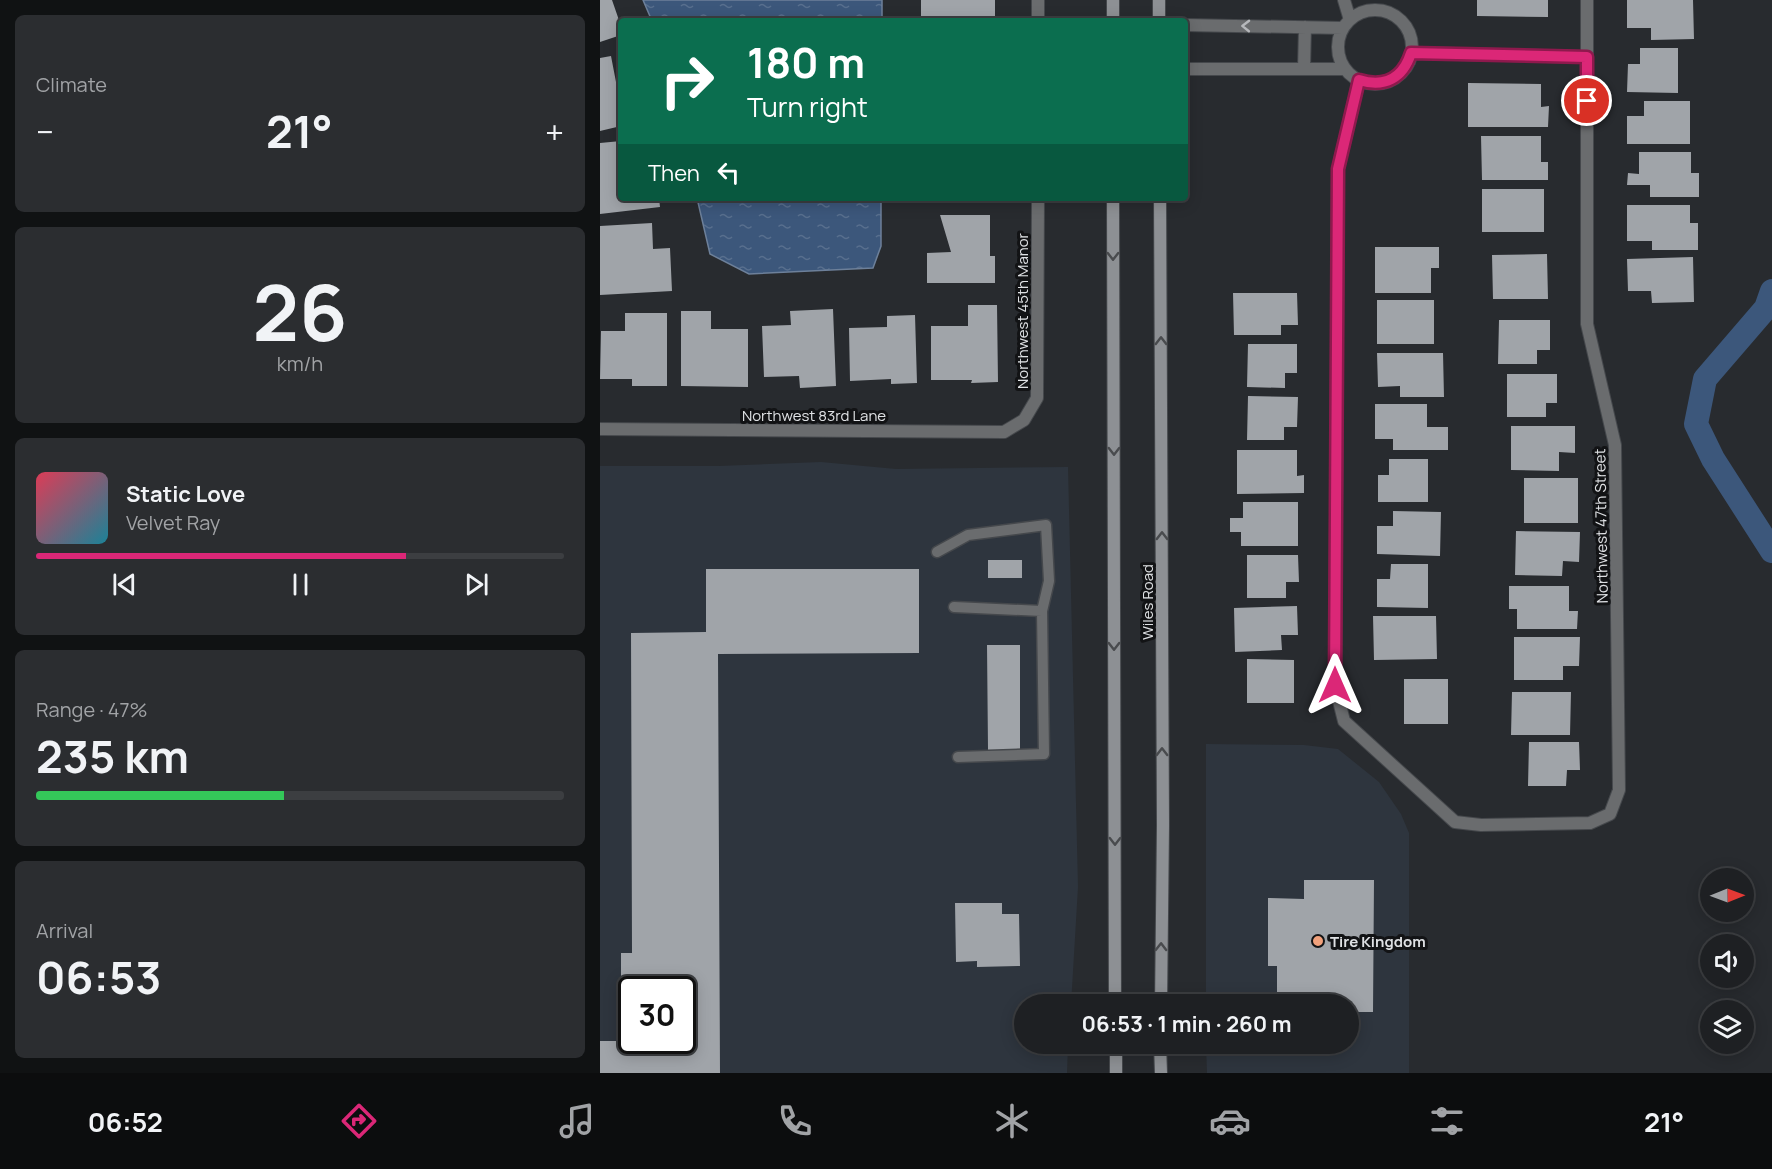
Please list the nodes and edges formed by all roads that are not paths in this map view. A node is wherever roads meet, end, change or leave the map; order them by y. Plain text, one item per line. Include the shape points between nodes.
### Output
1 (1038, 0) edge
2 (1113, 0) edge
3 (1159, 0) edge
4 (1344, 0) edge
5 (1587, 0) edge
6 (1038, 18) edge
7 (1113, 18) edge
8 (1159, 18) edge
9 (1347, 24) junction
10 (1188, 25) edge
11 (1305, 27) junction
12 (1411, 53) junction
13 (1587, 57) junction
14 (1188, 69) edge
15 (1305, 69) junction
16 (1345, 69) junction
17 (1359, 80) junction
18 (1038, 201) edge
19 (1113, 201) edge
20 (1160, 201) edge
21 (1024, 420) joint
22 (600, 429) edge
23 (937, 552) dead end
24 (954, 607) dead end
25 (1042, 611) junction
26 (958, 757) dead end
27 (1116, 994) edge
28 (1161, 994) edge
29 (1116, 1054) edge
30 (1160, 1054) edge
31 (1116, 1073) edge
32 (1161, 1073) edge

1 - 6 street
2 - 7 main road
3 - 8 main road
4 - 9 street
5 - 13 street, Northwest 47th Street
9 - 11 street
9 - 12 street via 1371,10 1392,15 1408,31
9 - 16 street via 1338,49
11 -> 10 street
11 - 15 street
12 - 13 street
12 - 17 street via 1401,73 1392,80 1370,84
13 - 17 street, Northwest 47th Street via 1587,324 1616,445 1619,790 1610,814 1590,823 1455,822 1344,721 1335,685 1338,169
14 - 15 street
15 - 16 street
16 - 17 street
18 - 21 street, Northwest 45th Manor via 1037,398
19 -> 27 main road
28 -> 20 main road, Wiles Road
21 - 22 street, Northwest 83rd Lane via 1004,432
23 - 25 lane via 968,535 1046,525 1049,581
24 - 25 lane
25 - 26 lane via 1044,754
29 - 31 main road
30 - 32 main road

